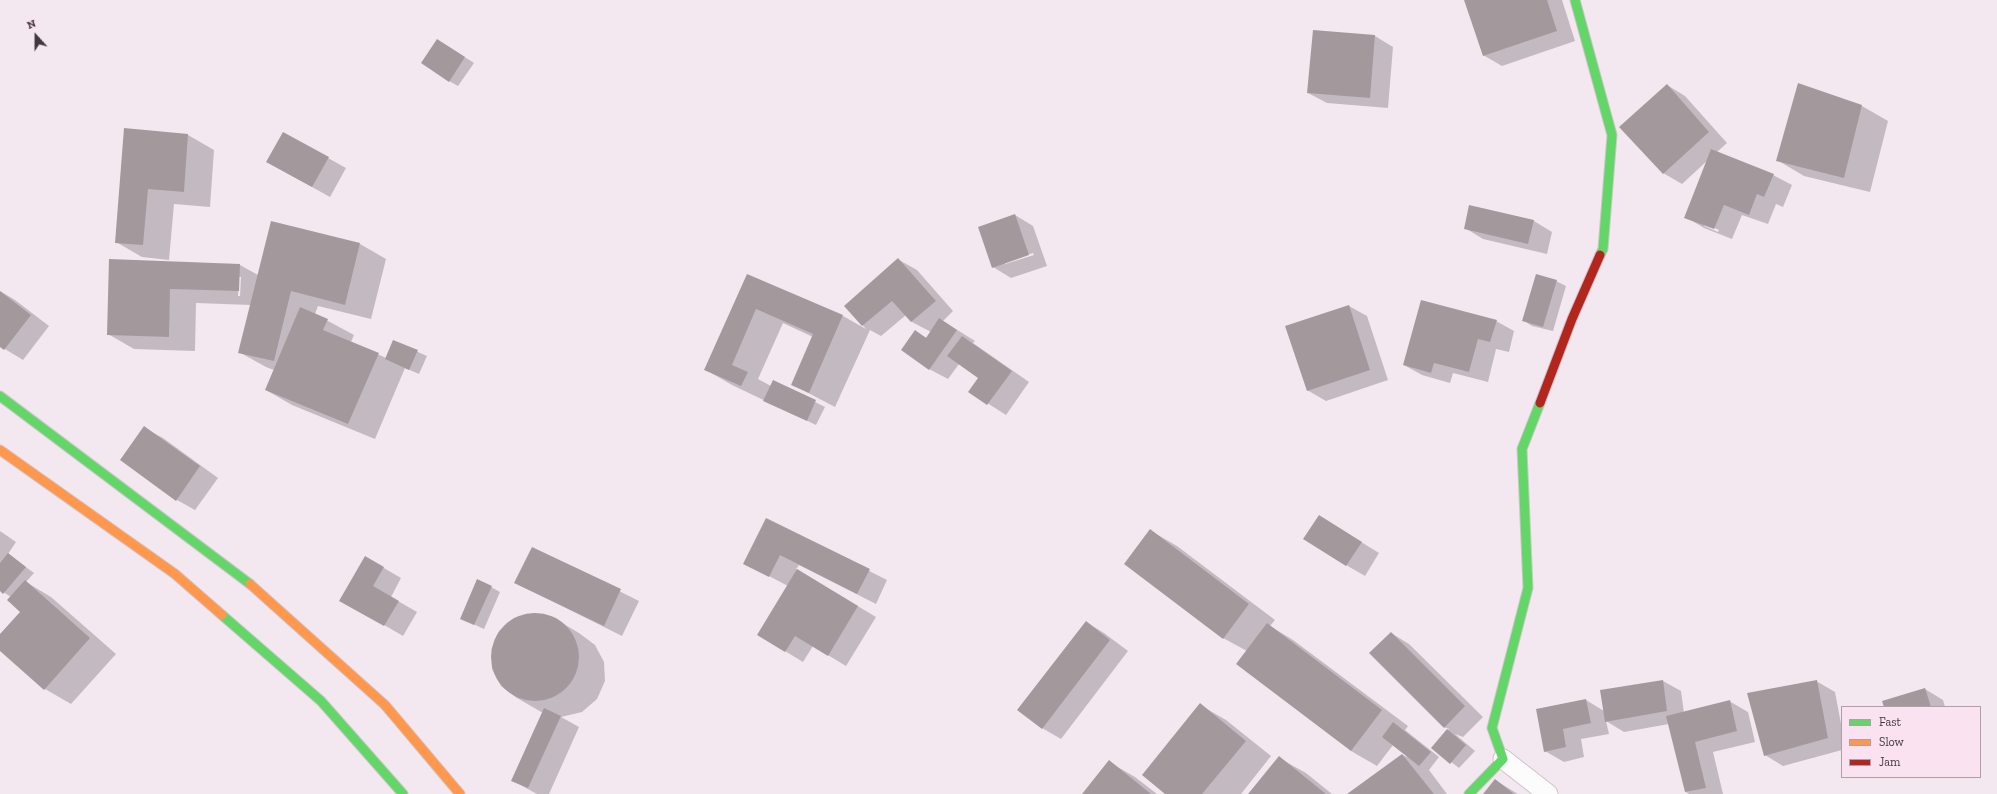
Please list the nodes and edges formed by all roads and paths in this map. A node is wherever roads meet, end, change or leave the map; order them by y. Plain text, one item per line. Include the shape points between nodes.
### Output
1 (1575, 0) edge
2 (0, 396) edge
3 (0, 450) edge
4 (1503, 759) junction
5 (403, 794) edge
6 (460, 794) edge
7 (1469, 794) edge
8 (1548, 794) edge

1 - 4 main road via 1612,135 1603,249 1572,319 1522,449 1528,588 1492,728
2 - 6 main road via 240,575 385,705
3 - 5 main road via 175,574 321,701
4 - 7 main road
4 - 8 lane

